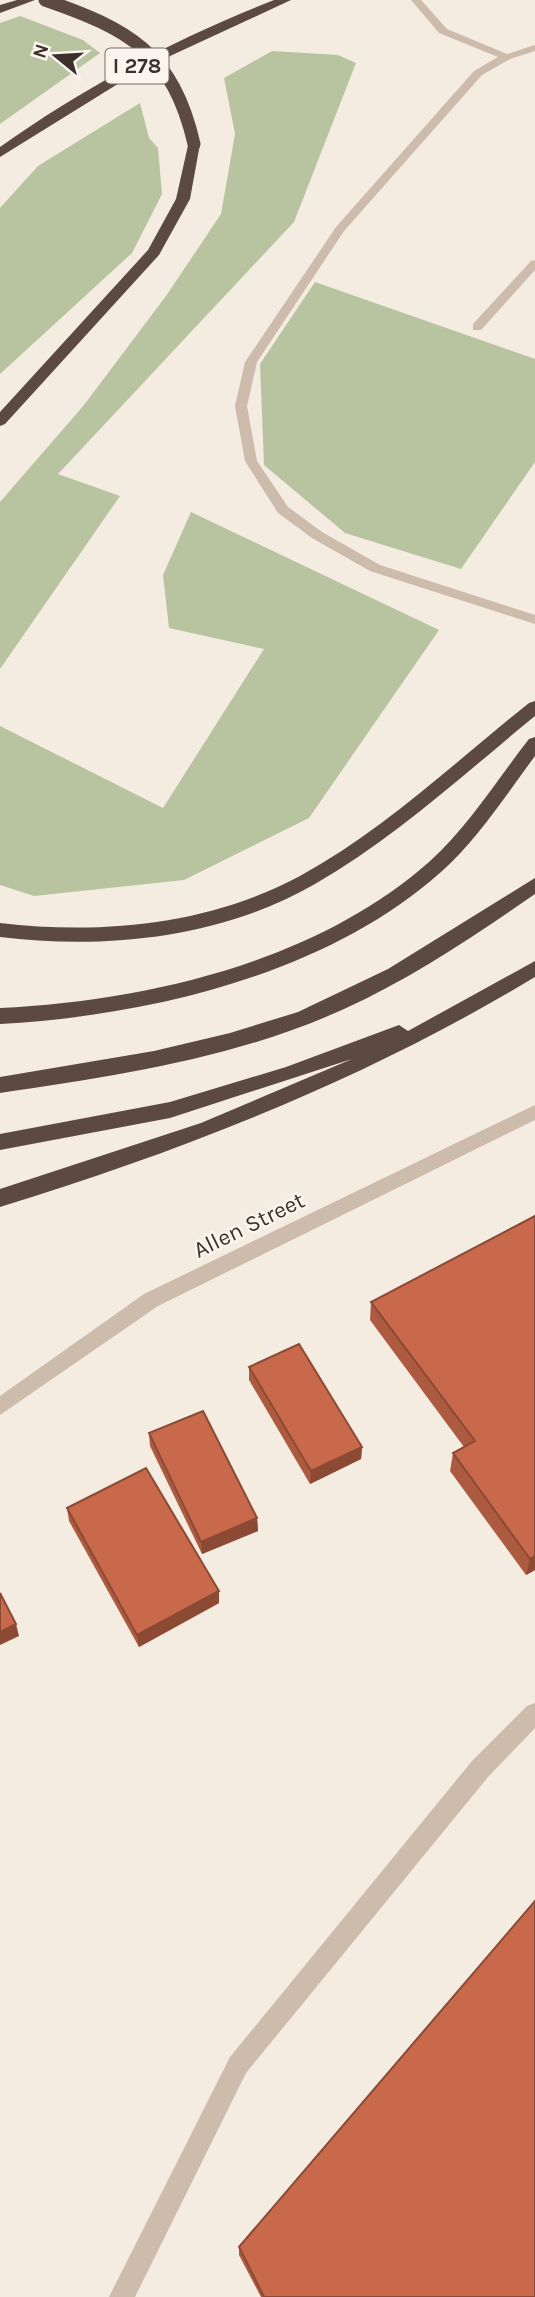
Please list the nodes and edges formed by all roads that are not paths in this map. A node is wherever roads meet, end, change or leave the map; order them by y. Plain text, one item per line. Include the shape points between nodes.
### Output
1 (29, 0) edge
2 (45, 0) edge
3 (285, 0) edge
4 (415, 0) edge
5 (0, 9) edge
6 (535, 48) edge
7 (506, 57) junction
8 (0, 153) edge
9 (535, 263) edge
10 (477, 327) dead end
11 (0, 421) edge
12 (535, 620) edge
13 (535, 707) edge
14 (535, 743) edge
15 (535, 885) edge
16 (0, 930) edge
17 (535, 968) edge
18 (460, 1010) junction
19 (0, 1016) edge
20 (0, 1085) edge
21 (535, 1112) edge
22 (0, 1142) edge
23 (0, 1198) edge
24 (0, 1407) edge
25 (535, 1713) edge
26 (122, 2297) edge

1 - 5 highway
2 - 11 highway, bridge via 91,16 152,54 187,107 194,144 183,199 154,252
3 - 8 highway, I 278 via 158,54
4 - 7 street via 443,31
6 - 7 street
7 - 12 street via 478,73 340,229 251,362 241,406 251,461 283,510 317,535 375,568
9 - 10 street
13 - 16 highway via 346,854 274,895 224,913 123,934 52,936
14 - 19 highway via 446,857 370,914 310,947 258,968 178,990 53,1015
15 - 20 highway via 427,955 307,1016 170,1058
17 - 18 highway
18 - 22 highway via 290,1073 170,1110
18 - 23 highway via 359,1067 266,1108
21 - 24 street, Allen Street via 151,1300
25 - 26 street via 480,1769 238,2065

